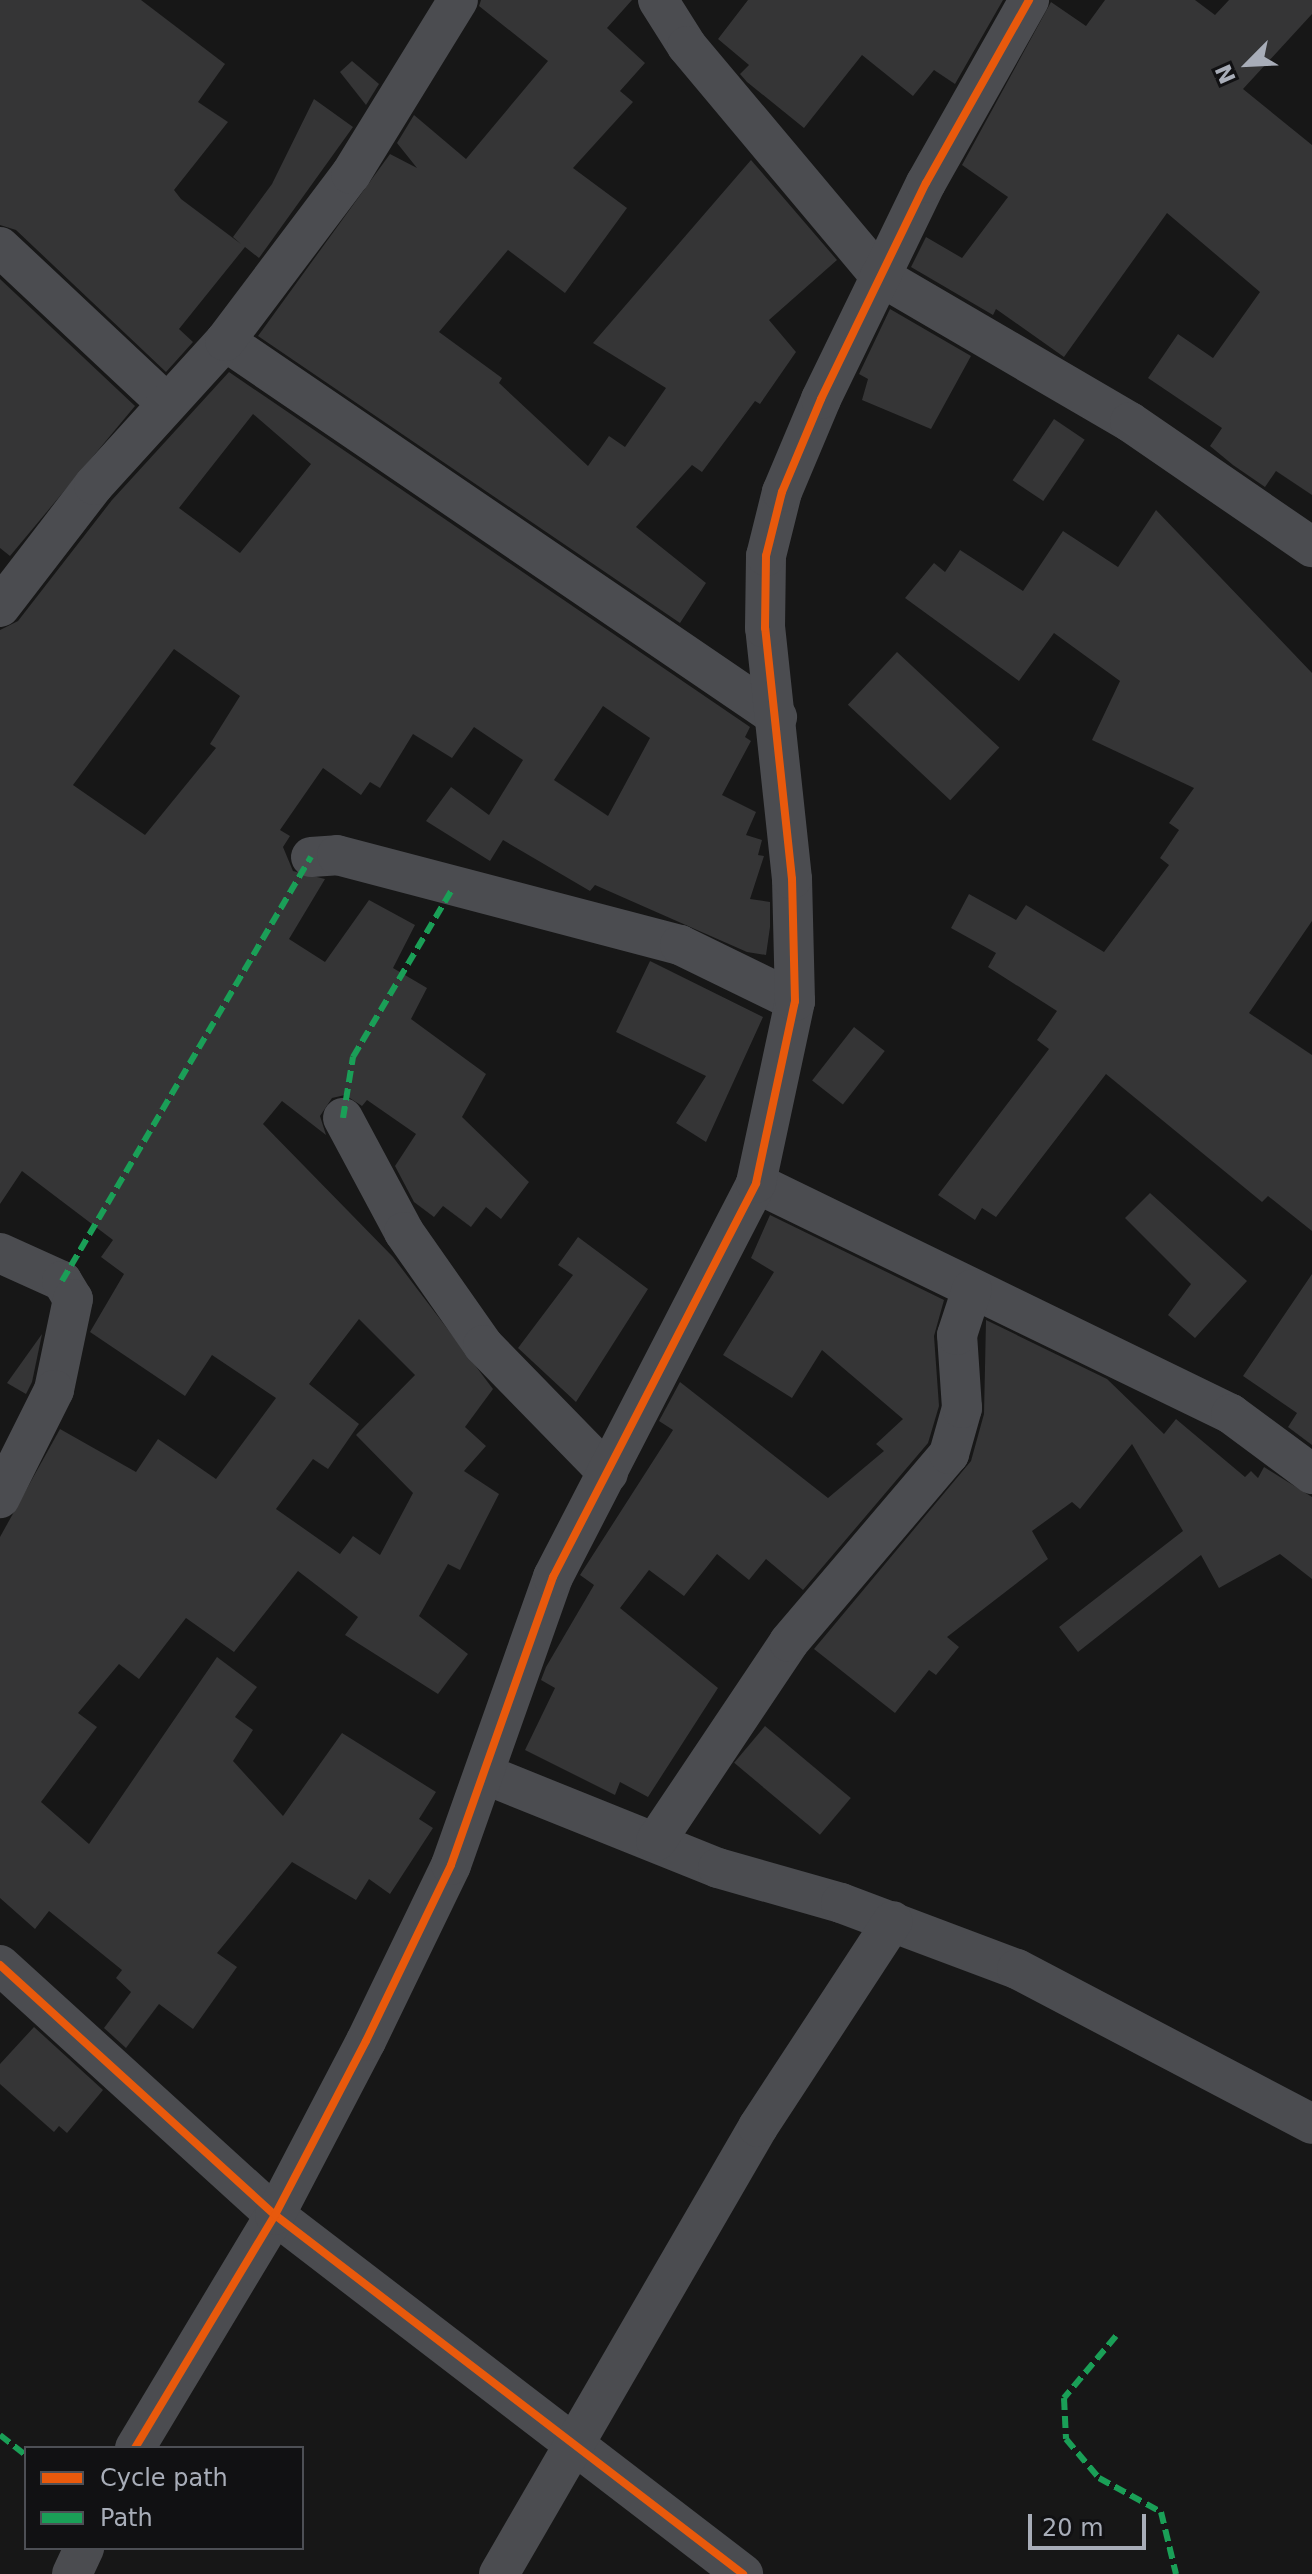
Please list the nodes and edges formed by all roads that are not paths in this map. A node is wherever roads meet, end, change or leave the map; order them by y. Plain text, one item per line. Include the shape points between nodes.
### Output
1 (458, 0) edge
2 (658, 0) edge
3 (1029, 0) edge
4 (0, 247) edge
5 (880, 276) junction
6 (225, 341) junction
7 (167, 404) junction
8 (1312, 547) edge
9 (0, 607) edge
10 (777, 717) junction
11 (311, 857) dead end
12 (795, 1001) junction
13 (343, 1118) dead end
14 (756, 1183) junction
15 (0, 1253) edge
16 (972, 1289) junction
17 (608, 1473) junction
18 (1312, 1474) edge
19 (0, 1498) edge
20 (484, 1774) junction
21 (656, 1841) junction
22 (893, 1921) junction
23 (0, 1965) edge
24 (1312, 2124) edge
25 (275, 2215) junction
26 (571, 2442) junction
27 (136, 2446) edge
28 (83, 2550) edge
29 (723, 2567) edge
30 (72, 2574) edge
31 (499, 2574) edge

1 - 6 street via 351,174
2 - 5 street via 696,57
3 - 5 street
4 - 7 street
5 - 8 street via 1130,422
5 - 10 street via 782,492 766,556 765,628
6 - 7 street
6 - 10 street
7 - 9 street
10 - 12 street
11 - 12 street via 337,855 680,945
12 - 14 street
13 - 17 street via 404,1232 483,1345
14 - 16 street
14 - 17 street
15 - 19 street via 62,1281 73,1299 54,1390
16 - 18 street via 1231,1414
16 - 21 street via 957,1335 962,1408 949,1454 789,1642
17 - 20 street via 521,1651
20 - 21 street
20 - 25 street via 451,1865
21 - 22 street
22 - 24 street via 1017,1969
22 - 26 street via 758,2127
23 - 25 street
25 - 26 street
25 - 27 street
26 - 29 street
26 - 31 street
28 - 30 street

